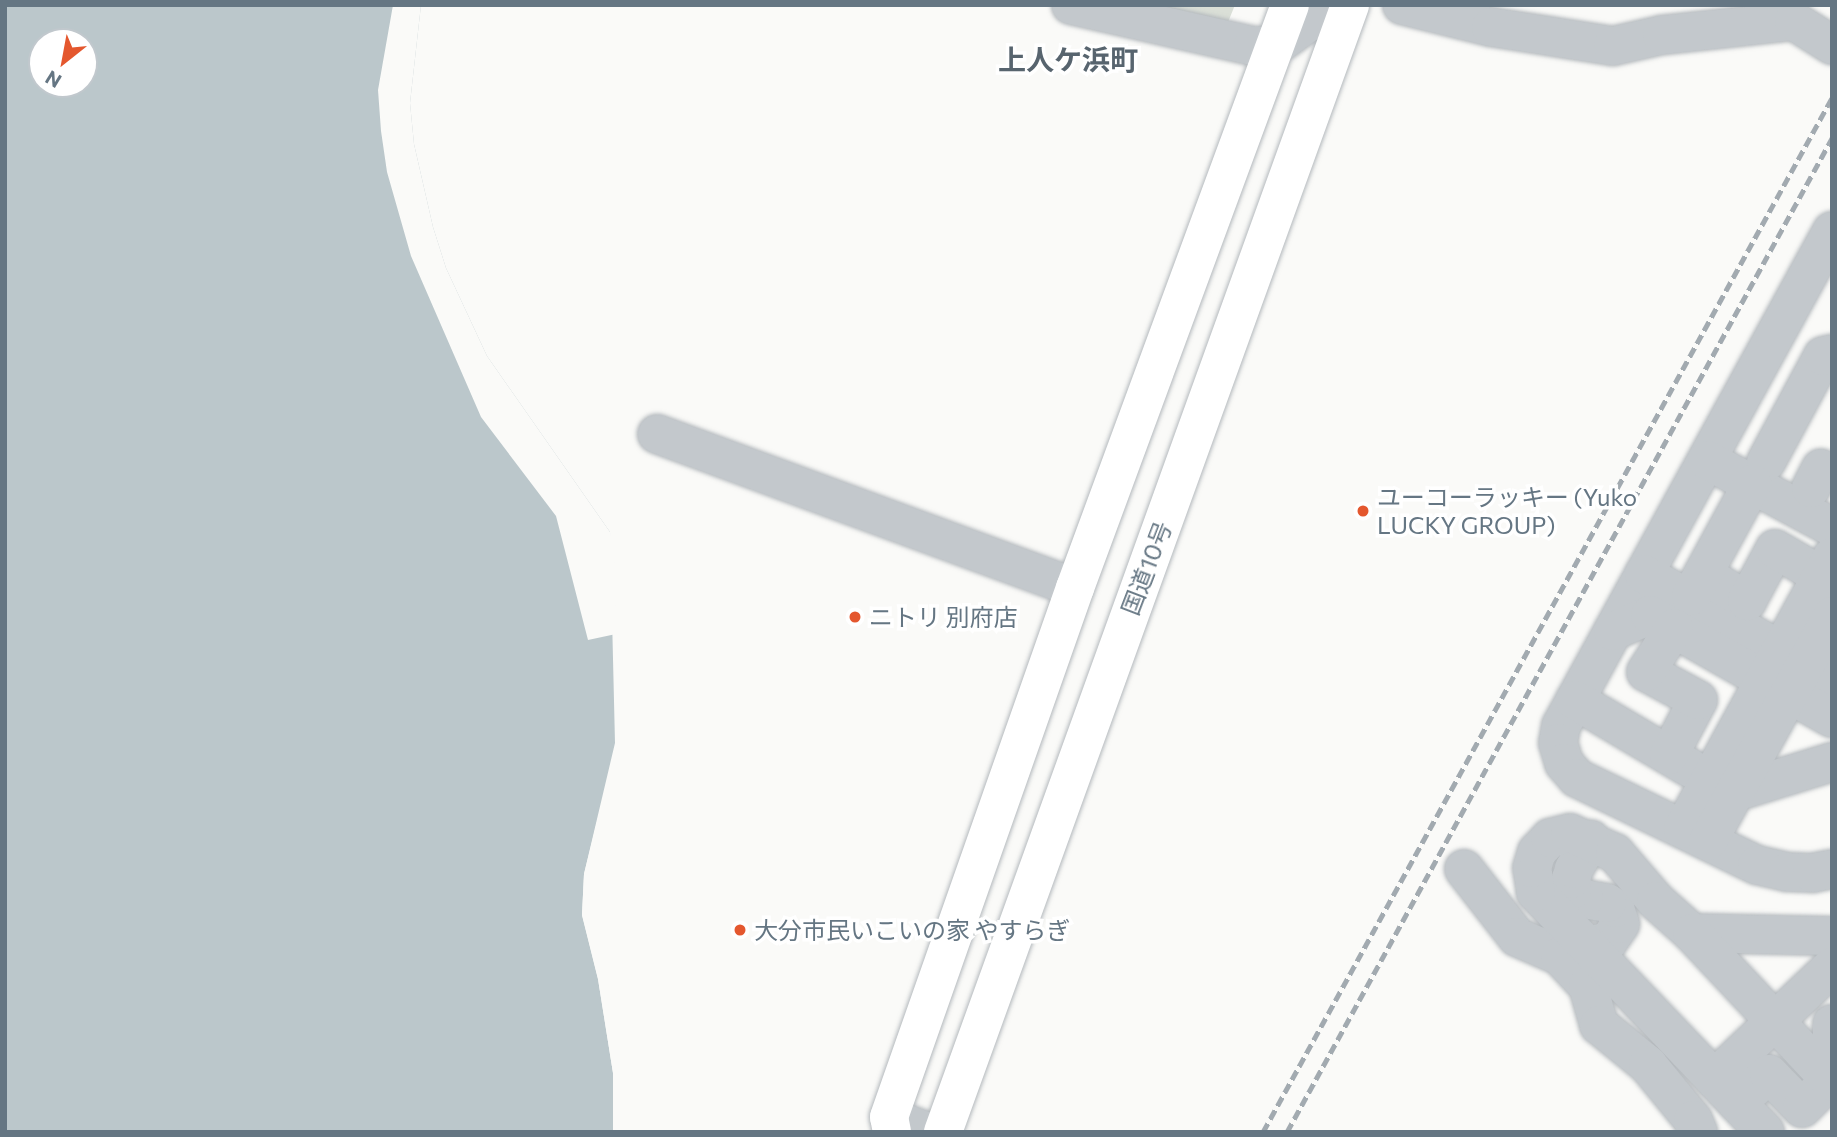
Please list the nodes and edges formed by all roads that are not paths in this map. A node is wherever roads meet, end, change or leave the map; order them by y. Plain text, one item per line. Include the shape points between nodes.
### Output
1 (1071, 5) edge
2 (1290, 5) edge
3 (1332, 5) edge
4 (1350, 5) edge
5 (1402, 5) edge
6 (1790, 13) edge
7 (1832, 45) edge
8 (1276, 46) junction
9 (1826, 256) edge
10 (1784, 318) junction
11 (1832, 345) edge
12 (1832, 354) edge
13 (657, 434) dead end
14 (1713, 448) junction
15 (1759, 473) junction
16 (1821, 486) edge
17 (1832, 527) edge
18 (1827, 566) edge
19 (1644, 574) junction
20 (1075, 588) junction
21 (1679, 604) junction
22 (1832, 616) edge
23 (1613, 631) junction
24 (1794, 673) edge
25 (1575, 700) junction
26 (1832, 718) edge
27 (1669, 755) junction
28 (1832, 762) edge
29 (1723, 786) junction
30 (1696, 835) junction
31 (1464, 869) dead end
32 (1832, 869) edge
33 (1656, 901) junction
34 (1692, 933) junction
35 (1832, 936) edge
36 (1617, 977) junction
37 (1824, 988) edge
38 (1776, 1021) junction
39 (1832, 1024) edge
40 (1832, 1038) edge
41 (1831, 1081) edge
42 (1726, 1091) junction
43 (891, 1124) edge
44 (928, 1132) edge
45 (943, 1132) edge
46 (1698, 1132) edge
47 (1765, 1132) edge

1 - 8 street via 1253,46
2 - 8 highway
3 - 8 street
4 - 45 highway, 国道10号
5 - 6 street via 1491,27 1613,46
6 - 7 street
8 - 20 highway
9 - 10 street
10 - 11 street
10 - 14 street
12 - 15 street via 1823,356
13 - 20 street
14 - 15 street
14 - 19 street
15 - 16 street
15 - 17 street
15 - 21 street
18 - 21 street via 1775,549 1747,601
18 - 24 street
19 - 21 street
19 - 23 street
20 - 43 highway
21 - 23 street
21 - 24 street
21 - 27 street via 1646,672 1698,701
22 - 24 street
23 - 25 street
24 - 26 street
24 - 29 street
25 - 27 street
25 - 30 street via 1558,743 1564,763 1577,778
27 - 29 street
28 - 29 street
29 - 30 street
30 - 32 street via 1757,864 1787,872
31 - 46 street via 1517,937 1560,956 1588,986 1599,1025 1648,1065
33 - 34 street
33 - 36 street
33 - 36 street via 1615,853 1591,840 1574,869 1572,890 1584,900 1615,908 1620,924 1608,942 1588,945
34 - 35 street
34 - 38 street
36 - 42 street
37 - 38 street
38 - 41 street
38 - 42 street
39 - 40 street
41 - 42 street via 1802,1108 1769,1074
42 - 47 street
43 - 44 street

